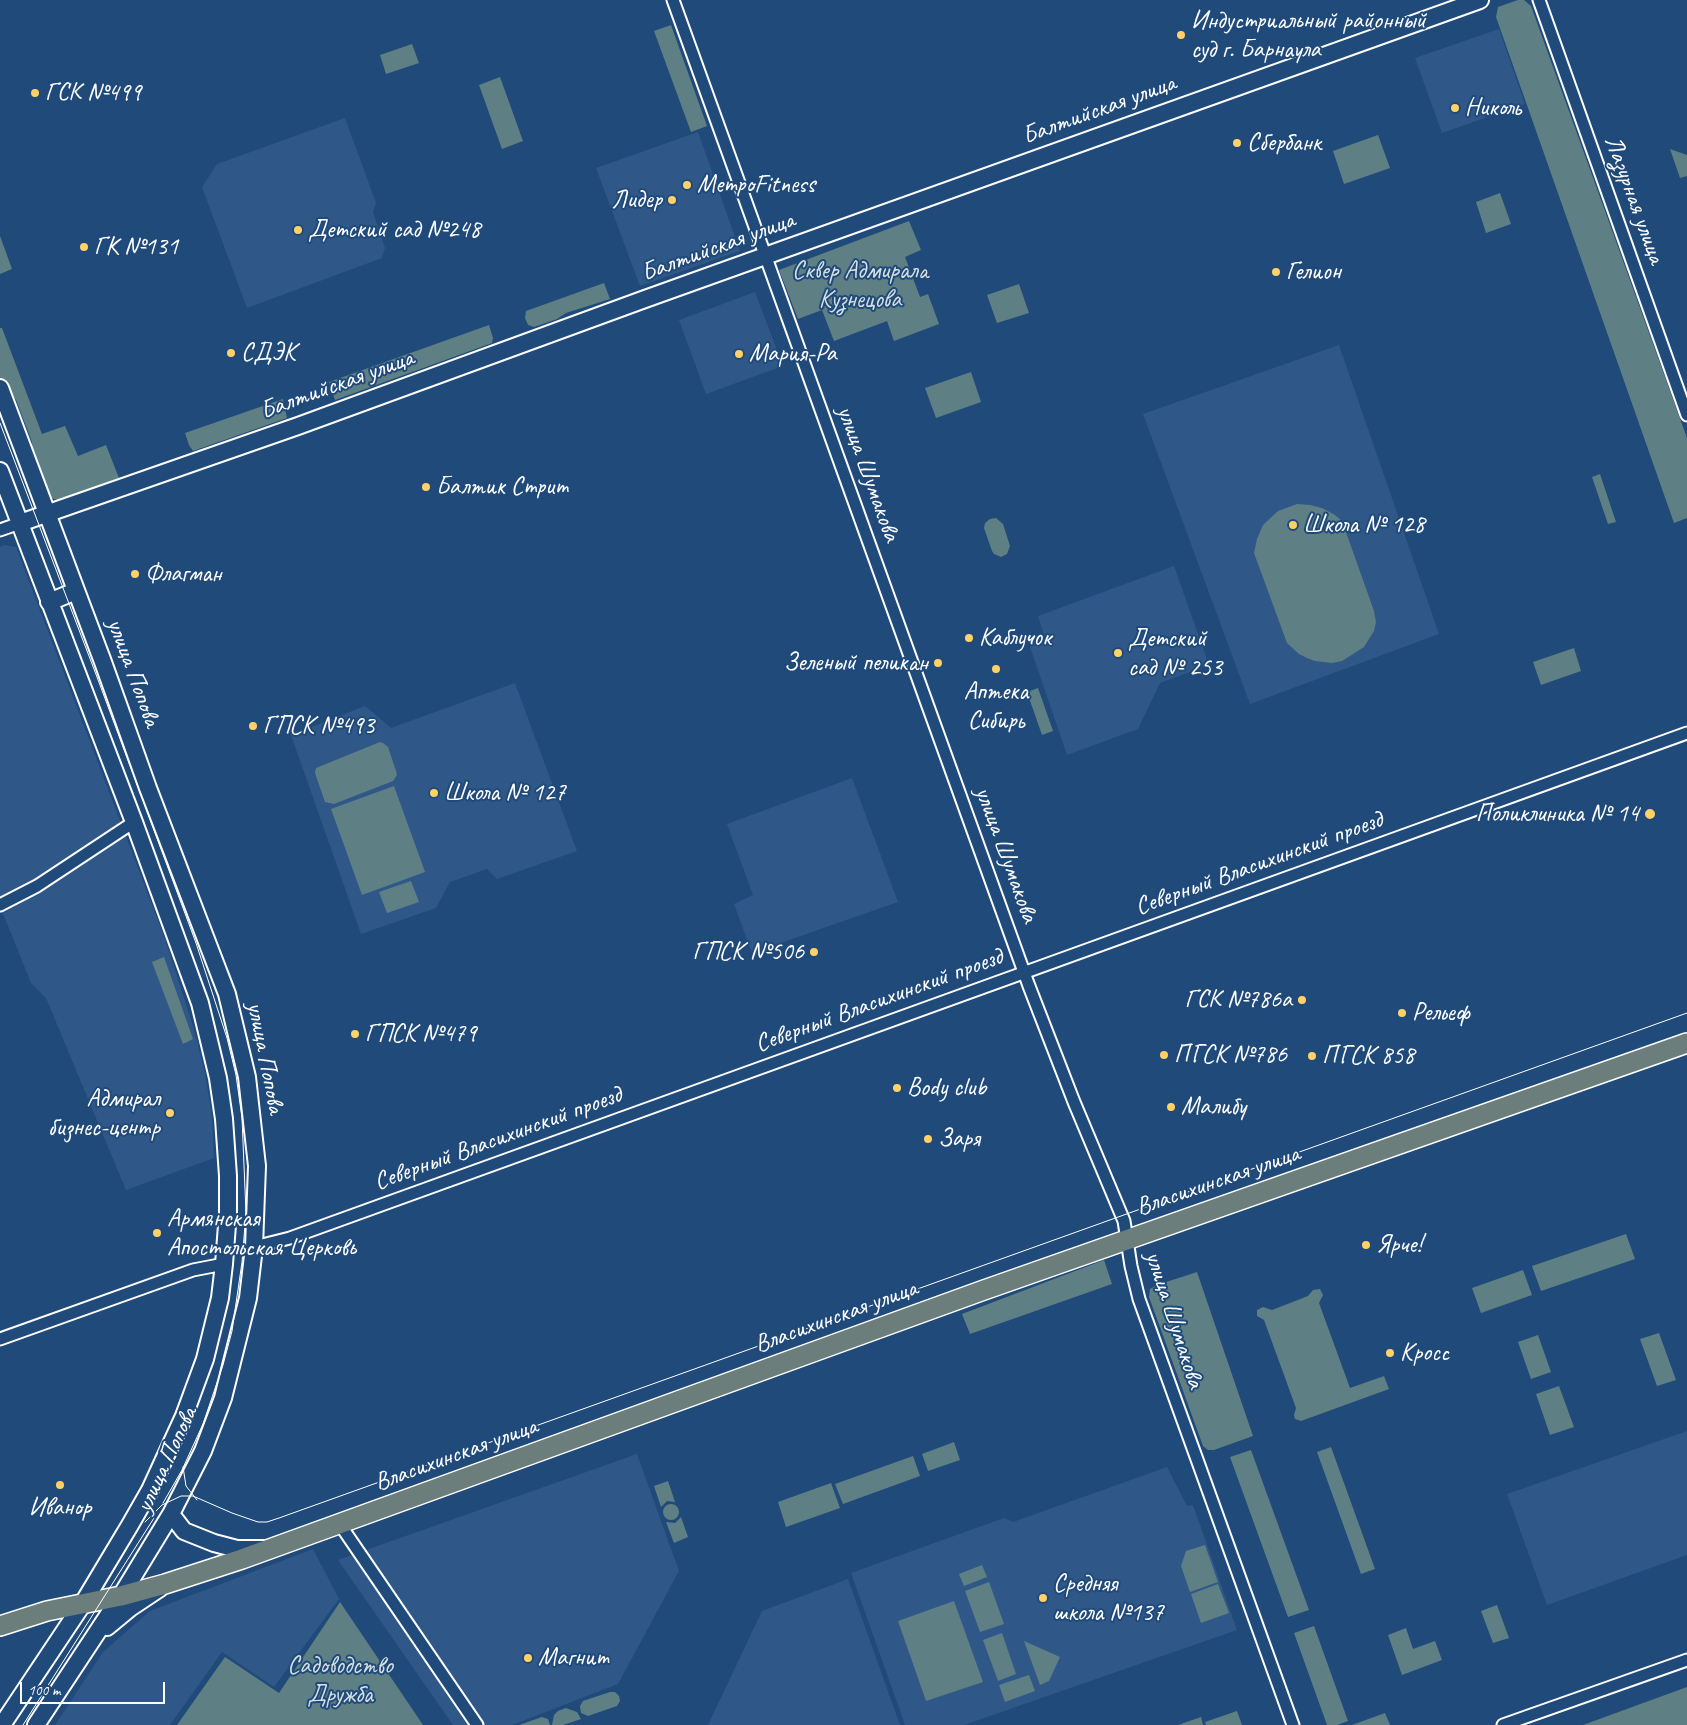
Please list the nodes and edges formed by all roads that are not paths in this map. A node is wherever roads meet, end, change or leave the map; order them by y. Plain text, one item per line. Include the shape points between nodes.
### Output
1 (673, 0) edge
2 (1480, 0) edge
3 (1539, 0) edge
4 (766, 256) junction
5 (0, 388) edge
6 (1687, 415) edge
7 (0, 471) edge
8 (47, 514) junction
9 (20, 523) junction
10 (0, 530) edge
11 (76, 591) junction
12 (49, 602) junction
13 (1687, 734) edge
14 (134, 822) junction
15 (0, 905) edge
16 (1024, 973) junction
17 (1687, 1043) edge
18 (1127, 1240) junction
19 (254, 1247) junction
20 (224, 1264) junction
21 (0, 1339) edge
22 (171, 1514) junction
23 (339, 1523) junction
24 (271, 1549) junction
25 (112, 1553) junction
26 (165, 1584) junction
27 (121, 1596) junction
28 (82, 1605) junction
29 (55, 1609) junction
30 (0, 1626) edge
31 (86, 1648) junction
32 (1687, 1660) edge
33 (2, 1725) edge
34 (36, 1725) edge
35 (477, 1725) edge
36 (1293, 1725) edge
37 (1503, 1725) edge

1 - 4 street, улица Шумакова
2 - 4 main road, Балтийская улица
3 - 6 street, Лазурная улица
4 - 8 main road, Балтийская улица
4 - 16 street, улица Шумакова
5 - 8 main road, улица Попова
7 - 9 main road, улица Попова
8 - 9 main road, Балтийская улица
8 - 11 main road, улица Попова
9 - 10 street, Балтийская улица
9 - 12 main road, улица Попова
11 - 12 main road
11 - 19 main road, улица Попова via 227,994 247,1077 253,1120 257,1166
12 - 14 main road, улица Попова
13 - 16 street, Северный Власихинский проезд
14 - 15 street via 37,886
14 - 20 main road, улица Попова via 200,1003 218,1078 228,1176
16 - 18 street, улица Шумакова via 1124,1221
16 - 19 street, Северный Власихинский проезд via 290,1238
17 - 18 highway, Власихинская улица
18 - 23 highway, Власихинская улица
18 - 36 street, улица Шумакова via 1139,1298
19 - 22 main road, улица Попова via 248,1298 222,1398 203,1452
20 - 21 street via 194,1270
20 - 25 main road, улица Попова via 214,1328 184,1416 150,1490
22 - 24 main road via 184,1531 214,1543 237,1549
22 - 27 main road, улица Попова
23 - 24 highway, Власихинская улица
23 - 35 street
24 - 26 highway, Власихинская улица
25 - 28 main road, улица Попова
25 - 29 main road via 86,1585
26 - 27 highway, Власихинская улица
26 - 31 main road via 112,1622
27 - 28 highway, Власихинская улица
27 - 31 main road, улица Попова
28 - 29 highway, Власихинская улица
28 - 33 main road, улица Попова
29 - 30 highway, Власихинская улица
31 - 34 main road, улица Попова
32 - 37 street

